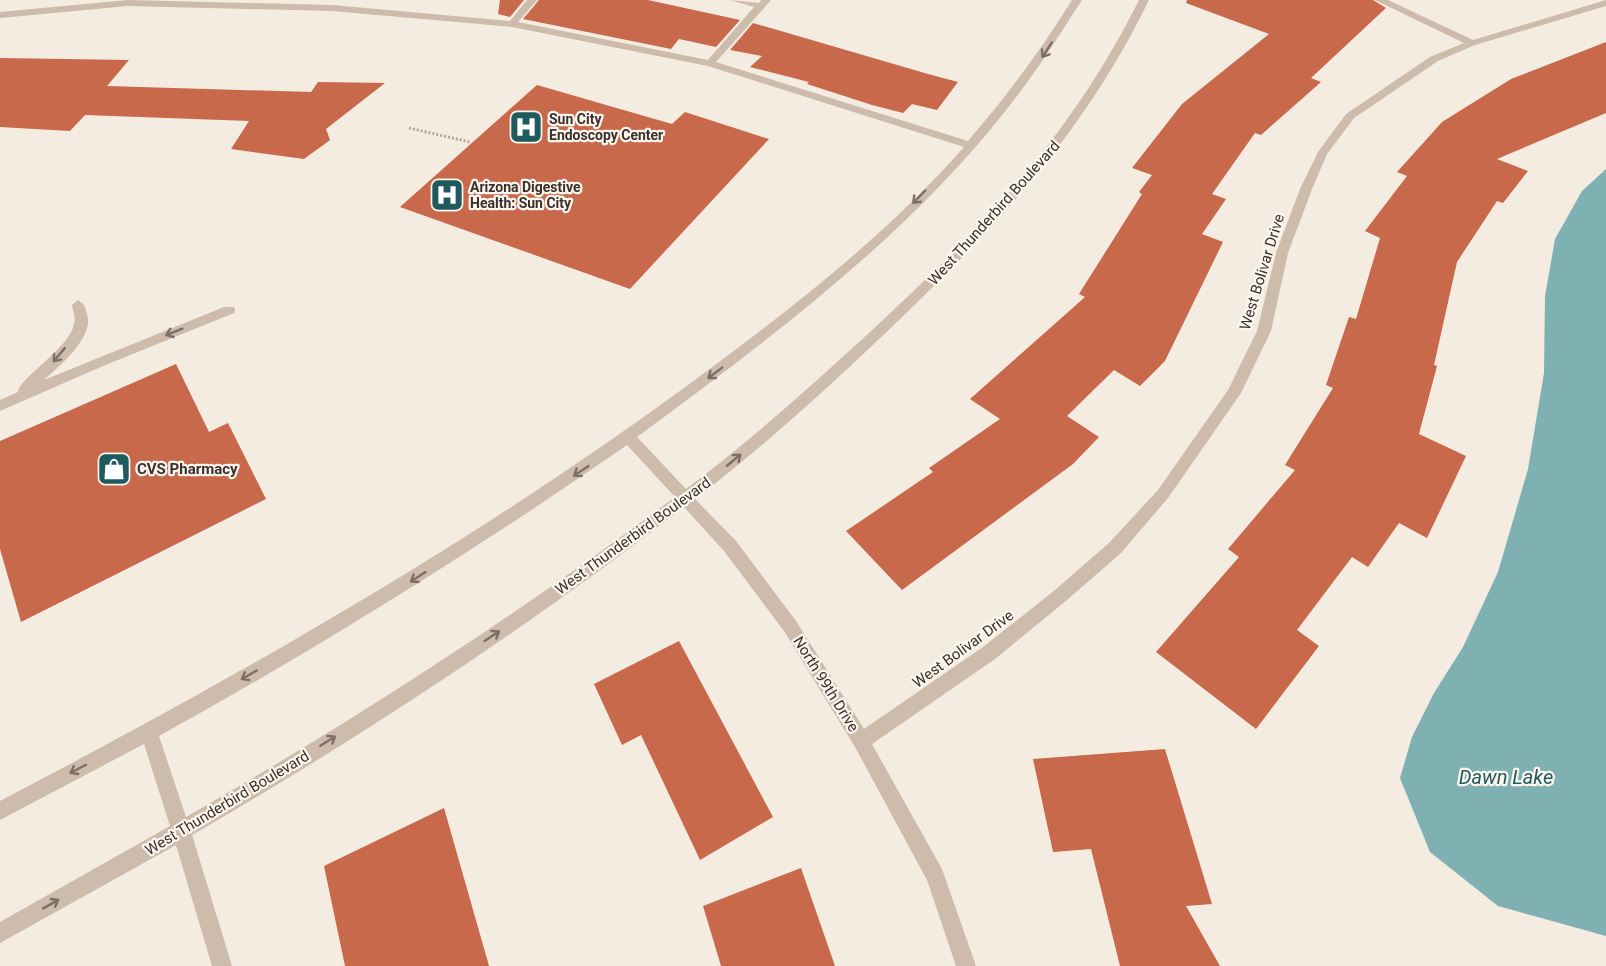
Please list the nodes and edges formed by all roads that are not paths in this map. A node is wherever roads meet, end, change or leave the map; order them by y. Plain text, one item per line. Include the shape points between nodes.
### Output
1 (532, 0) edge
2 (735, 0) edge
3 (1077, 0) edge
4 (1144, 0) edge
5 (1380, 0) edge
6 (128, 2) edge
7 (764, 3) edge
8 (1606, 3) edge
9 (317, 4) edge
10 (0, 15) edge
11 (512, 24) junction
12 (1472, 43) junction
13 (710, 63) junction
14 (970, 145) junction
15 (78, 304) dead end
16 (229, 310) dead end
17 (5, 404) edge
18 (629, 438) junction
19 (688, 498) junction
20 (149, 732) junction
21 (861, 741) junction
22 (0, 811) edge
23 (181, 833) junction
24 (0, 933) edge
25 (222, 966) edge
26 (966, 966) edge

1 - 11 street
2 - 7 street
3 -> 14 street via 1038,64
19 -> 4 street, West Thunderbird Boulevard via 807,400 975,239 1075,123
5 - 12 street
6 - 9 street
6 - 10 street
7 - 13 street
8 - 12 street, West Bolivar Drive
9 - 11 street
11 - 13 street
12 - 21 street, West Bolivar Drive via 1434,59 1350,116 1322,154 1282,253 1264,331 1234,393 1149,510 1115,548 1061,595 988,653
13 - 14 street
14 -> 18 street via 872,245 818,292
15 -> 17 street via 82,321 79,330 46,371
16 -> 17 street
18 - 19 street, North 99th Drive
18 -> 20 street via 401,588
19 - 21 street, North 99th Drive via 790,626
23 -> 19 street, West Thunderbird Boulevard via 423,681 601,563
20 -> 22 street
20 - 23 street
21 - 26 street, North 99th Drive via 935,876
24 -> 23 street, West Thunderbird Boulevard
23 - 25 street

